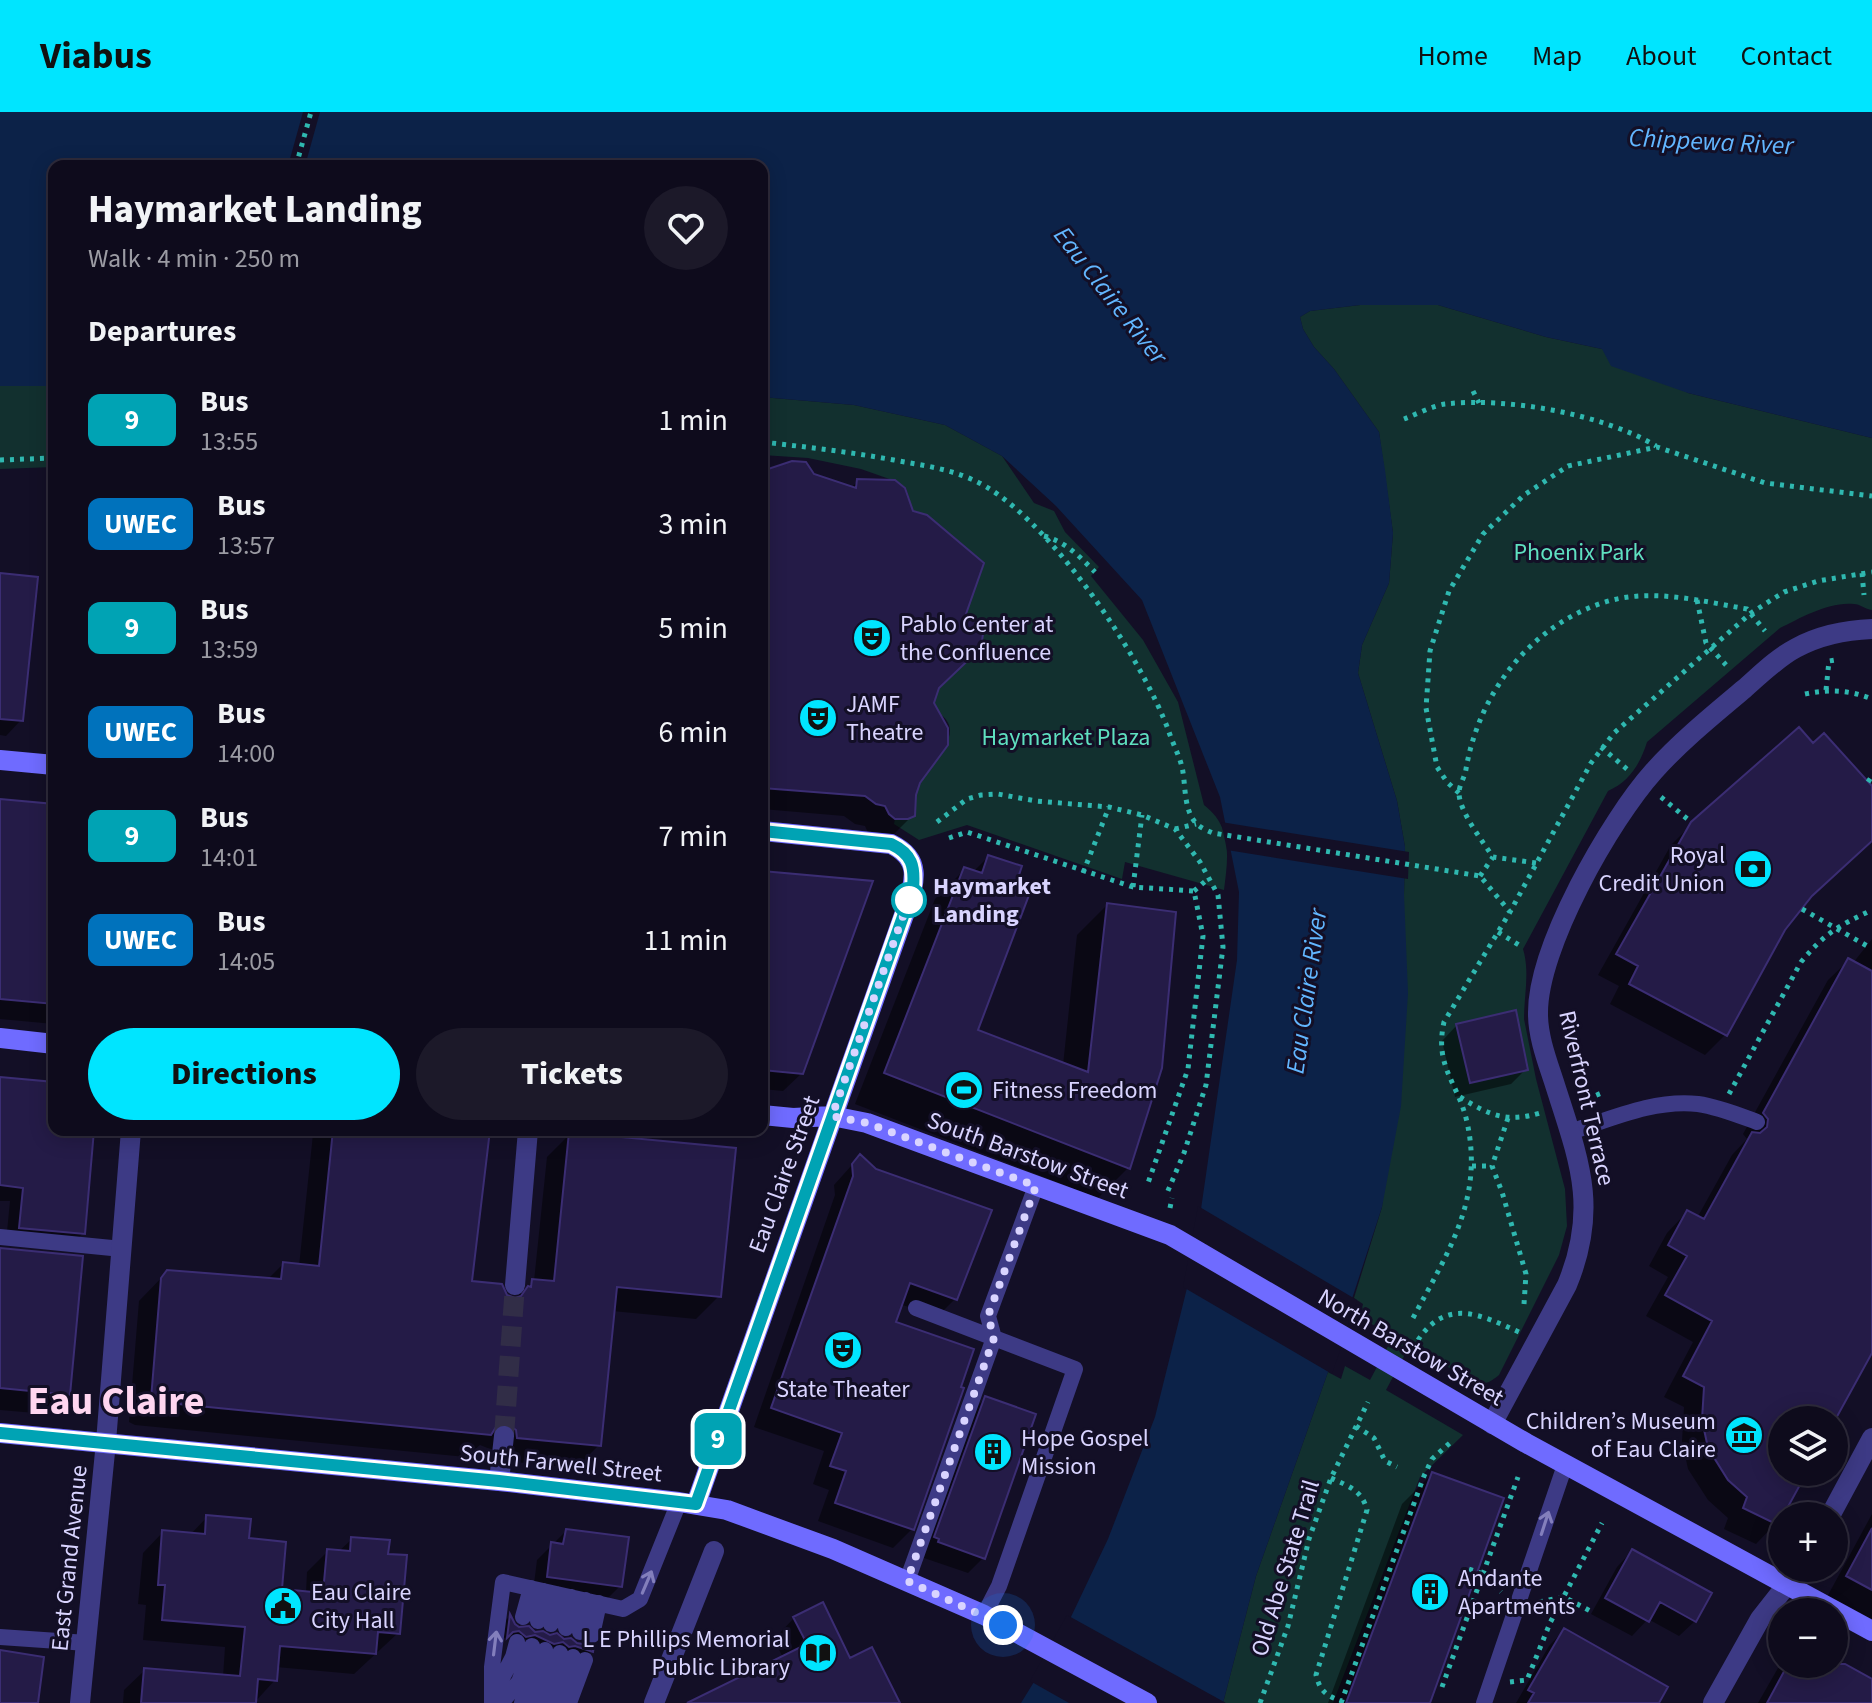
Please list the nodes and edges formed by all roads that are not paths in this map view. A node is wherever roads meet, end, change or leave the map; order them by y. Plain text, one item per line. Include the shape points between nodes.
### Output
1 (1872, 629) edge
2 (0, 760) edge
3 (48, 764) edge
4 (768, 832) edge
5 (0, 1038) edge
6 (48, 1043) edge
7 (768, 1116) edge
8 (832, 1116) junction
9 (1757, 1122) dead end
10 (1570, 1132) junction
11 (131, 1136) edge
12 (527, 1136) edge
13 (1036, 1186) junction
14 (0, 1237) edge
15 (122, 1249) junction
16 (515, 1285) tunnel mouth
17 (1262, 1290) joint
18 (916, 1308) dead end
19 (994, 1338) junction
20 (1492, 1424) junction
21 (0, 1433) edge
22 (504, 1436) tunnel mouth
23 (1872, 1438) edge
24 (106, 1442) junction
25 (1565, 1465) junction
26 (499, 1481) junction
27 (1838, 1502) edge
28 (687, 1503) junction
29 (714, 1551) dead end
30 (1768, 1563) edge
31 (907, 1581) junction
32 (1789, 1582) edge
33 (1803, 1582) edge
34 (565, 1595) junction
35 (984, 1615) junction
36 (558, 1626) junction
37 (1872, 1631) edge
38 (0, 1637) edge
39 (87, 1643) junction
40 (552, 1651) junction
41 (495, 1701) edge
42 (80, 1703) edge
43 (522, 1703) edge
44 (539, 1703) edge
45 (556, 1703) edge
46 (569, 1703) edge
47 (654, 1703) edge
48 (1147, 1703) edge
49 (1484, 1703) edge
50 (1713, 1703) edge

1 - 10 street, Riverfront Terrace via 1847,630 1795,648 1661,764 1618,821 1555,935 1542,979 1538,1015
2 - 3 street
4 - 8 street, Eau Claire Street via 885,843 906,853 914,868 913,888
5 - 6 street
7 - 8 street, South Barstow Street
8 - 13 street, South Barstow Street via 867,1123
8 - 28 street, Eau Claire Street
9 - 10 lane via 1695,1104 1662,1104
10 - 20 street, Riverfront Terrace via 1585,1204 1577,1261
11 - 15 street, East Grand Avenue
12 - 16 street
13 - 17 street, South Barstow Street via 1170,1235
13 - 19 lane via 988,1316
14 - 15 lane
15 - 24 street, East Grand Avenue
17 - 20 street, North Barstow Street
18 - 19 lane
19 - 31 lane
19 - 35 lane via 1075,1369 999,1586
20 - 25 street, North Barstow Street
21 - 24 street, South Farwell Street
22 - 26 street
23 - 27 street
24 - 26 street, South Farwell Street
24 - 39 street, East Grand Avenue
25 - 30 street, North Barstow Street
49 -> 25 lane
26 - 28 street, South Farwell Street
28 - 31 street, South Farwell Street via 727,1510
34 -> 28 lane via 623,1609 640,1599
29 - 47 street
31 - 35 street, South Farwell Street
32 - 50 street via 1760,1619
33 - 37 street, North Barstow Street
34 - 36 lane
34 - 36 lane
34 - 36 lane
41 -> 34 lane via 492,1667 503,1582
35 - 48 street, South Farwell Street
38 - 39 lane
39 - 42 street, East Grand Avenue
40 - 41 lane via 513,1657
40 - 43 lane
40 - 44 lane via 548,1689
40 - 45 lane via 564,1687
40 - 46 lane

